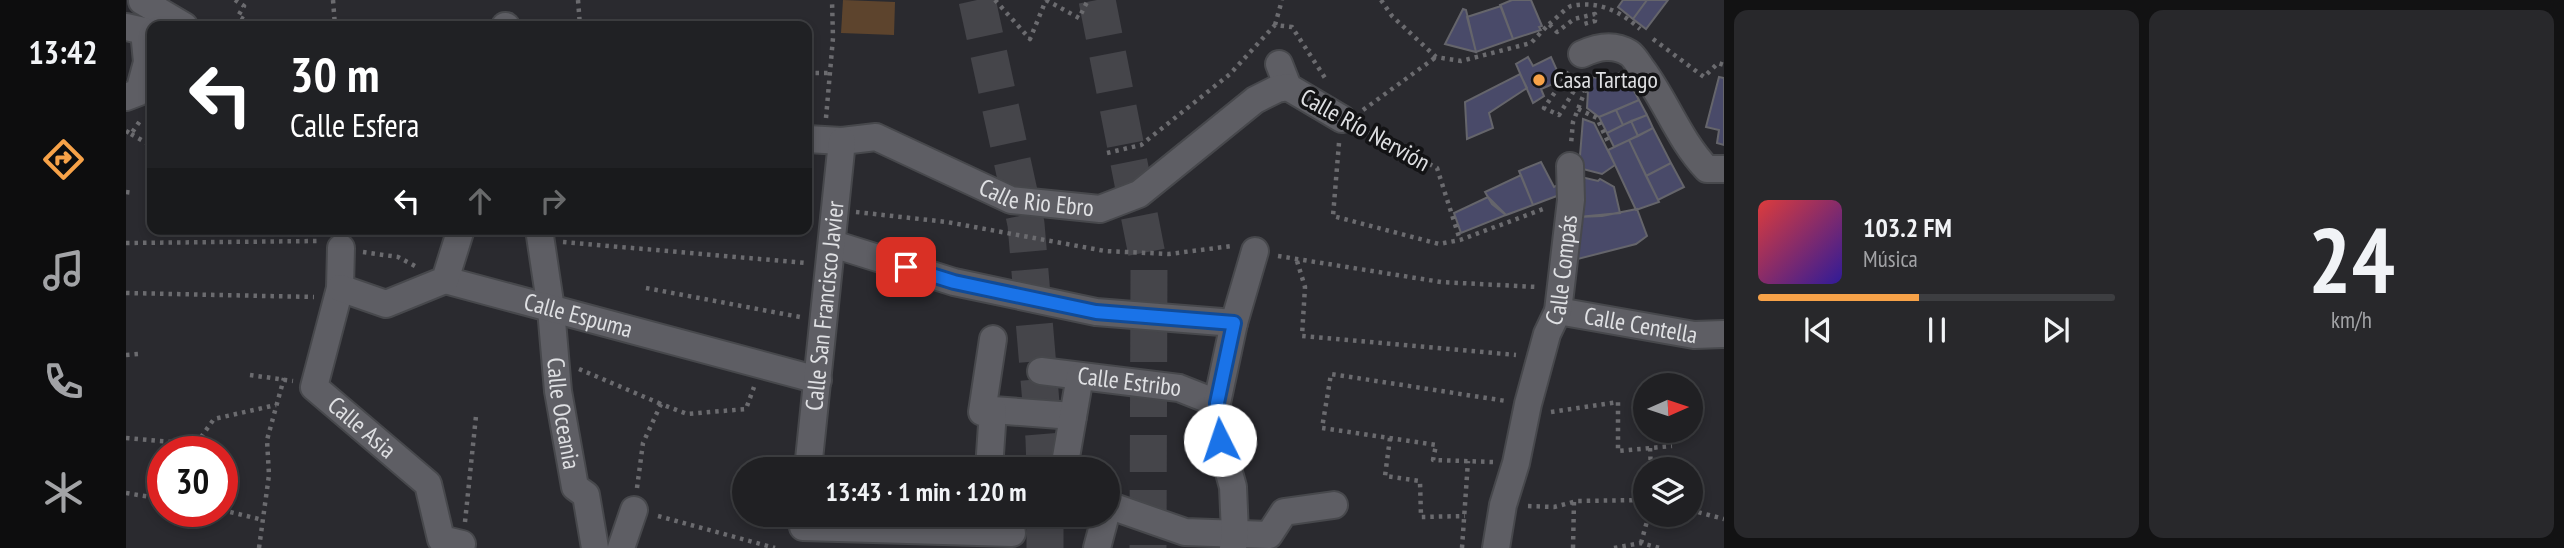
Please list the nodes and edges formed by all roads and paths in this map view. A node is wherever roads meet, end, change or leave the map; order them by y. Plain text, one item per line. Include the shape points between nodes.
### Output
1 (235, 0) edge
2 (333, 0) edge
3 (578, 0) edge
4 (832, 0) edge
5 (995, 0) edge
6 (1046, 0) edge
7 (1088, 0) edge
8 (1282, 0) edge
9 (1381, 0) edge
10 (142, 1) edge
11 (176, 21) edge
12 (247, 21) edge
13 (335, 21) edge
14 (580, 21) edge
15 (1590, 22) dead end
16 (1549, 24) junction
17 (1275, 25) dead end
18 (135, 29) edge
19 (1436, 57) junction
20 (1576, 62) joint
21 (1724, 65) edge
22 (830, 72) junction
23 (812, 73) edge
24 (1283, 76) joint
25 (126, 97) edge
26 (1578, 109) junction
27 (1345, 121) junction
28 (834, 131) junction
29 (131, 134) dead end
30 (812, 138) edge
31 (1608, 142) dead end
32 (147, 143) edge
33 (1570, 166) joint
34 (1724, 169) edge
35 (126, 192) edge
36 (134, 193) dead end
37 (1571, 200) junction
38 (856, 212) dead end
39 (459, 235) edge
40 (540, 235) edge
41 (1460, 240) junction
42 (126, 243) edge
43 (341, 248) junction
44 (1255, 251) junction
45 (832, 255) junction
46 (1297, 261) junction
47 (445, 280) junction
48 (646, 288) dead end
49 (126, 293) edge
50 (339, 293) junction
51 (1559, 300) junction
52 (551, 309) junction
53 (825, 322) junction
54 (1234, 323) junction
55 (1724, 334) edge
56 (993, 339) dead end
57 (138, 354) dead end
58 (126, 355) edge
59 (1541, 357) junction
60 (555, 359) junction
61 (762, 365) junction
62 (1041, 371) dead end
63 (250, 375) dead end
64 (1080, 376) junction
65 (284, 377) junction
66 (818, 380) junction
67 (314, 387) junction
68 (1217, 403) junction
69 (661, 404) junction
70 (1528, 404) junction
71 (276, 405) junction
72 (993, 410) junction
73 (476, 416) dead end
74 (1073, 416) junction
75 (202, 436) edge
76 (126, 438) edge
77 (1391, 438) junction
78 (147, 440) edge
79 (1672, 446) dead end
80 (1650, 448) junction
81 (809, 457) edge
82 (990, 457) edge
83 (1066, 457) edge
84 (1650, 457) edge
85 (1468, 461) junction
86 (1516, 463) junction
87 (126, 493) edge
88 (147, 496) edge
89 (1633, 500) edge
90 (1574, 501) junction
91 (1334, 505) dead end
92 (1503, 505) junction
93 (1120, 509) edge
94 (634, 510) junction
95 (1703, 513) edge
96 (238, 514) edge
97 (1465, 516) junction
98 (1724, 519) edge
99 (263, 520) junction
100 (1103, 527) edge
101 (1645, 527) edge
102 (802, 530) edge
103 (1012, 532) edge
104 (1234, 541) edge
105 (1641, 542) junction
106 (462, 546) edge
107 (259, 548) edge
108 (595, 548) edge
109 (621, 548) edge
110 (775, 548) edge
111 (1097, 548) edge
112 (1462, 548) edge
113 (1496, 548) edge
114 (1573, 548) edge
115 (1614, 548) edge
116 (1660, 548) edge

1 - 12 path via 244,6 238,16
2 - 13 path
3 - 14 path
4 - 22 path
5 - 6 path via 1030,39
6 - 7 path via 1079,19
8 - 17 path
9 - 19 path
10 - 11 street
15 - 16 path via 1595,21 1595,14 1574,19 1557,32
16 - 19 path via 1531,43 1461,61
16 - 21 path via 1570,6 1601,2 1615,7 1704,77 1718,63
18 - 25 street via 147,62 138,92
19 - 27 path
20 - 26 path via 1544,108 1559,115 1577,86 1585,91
20 - 34 street via 1599,47 1629,53 1653,83 1693,155 1707,169
22 - 23 path
22 - 28 path
24 - 27 street, Calle Río Nervión
24 - 28 street, Calle Rio Ebro via 1277,89 1255,100 1139,194 1100,209 1011,200 876,137
26 - 31 path via 1597,118
26 - 33 path
27 - 41 path, Calle Río Nervión via 1437,168
27 - 41 path via 1333,216 1439,244
28 - 30 street, Calle Rio Ebro
28 - 45 street, Calle San Francisco Javier
29 - 32 path
33 - 37 street, Calle Compás
35 - 36 path
37 - 41 path
37 - 51 street, Calle Compás
38 - 44 path via 947,222 1105,251 1169,254 1241,245
39 - 47 street
40 - 45 path
40 - 52 street, Calle Oceania
42 - 43 path via 322,241
43 - 47 path via 398,257
43 - 50 street, Calle Asia
44 - 46 path
44 - 54 street
45 - 53 street, Calle San Francisco Javier
45 - 54 street via 1096,312
46 - 51 path
46 - 59 path via 1305,287 1302,336
47 - 50 street via 386,304
47 - 52 street, Calle Espuma
48 - 53 path
49 - 50 path
50 - 67 street, Calle Asia
51 - 55 street, Calle Centella via 1694,335
51 - 59 street, Calle Compás
52 - 60 street, Calle Oceania
52 - 61 street, Calle Espuma
53 - 66 street, Calle San Francisco Javier
54 - 68 street
56 - 72 street via 982,412
57 - 58 path
59 - 70 street, Calle Compás
60 - 69 path
60 - 108 street, Calle Oceania via 575,487 586,495
61 - 66 street, Calle Espuma
61 - 69 path via 746,409 687,414
62 - 64 street, Calle Estribo
63 - 65 path
64 - 68 street, Calle Estribo via 1179,388
64 - 74 street
65 - 67 path
65 - 71 path
66 - 81 street, Calle San Francisco Javier
67 - 106 street, Calle Asia via 428,484 442,539
68 - 104 street via 1220,440 1233,487
69 - 94 path via 643,443
70 - 77 path via 1331,374 1322,428
70 - 80 path via 1538,415 1618,402 1618,451
70 - 86 street, Calle Compás
71 - 75 path via 214,419
71 - 99 path via 267,440 269,475
72 - 74 street
72 - 82 street
73 - 106 path
74 - 83 street
76 - 78 path
77 - 85 path via 1436,445 1433,460
77 - 97 path via 1385,476 1420,481 1421,517
79 - 80 path
80 - 84 path
85 - 86 path
85 - 97 path
86 - 92 street, Calle Compás
87 - 88 path
89 - 90 path
90 - 92 path via 1554,507
90 - 114 path
91 - 104 street via 1284,512 1269,535
92 - 113 street, Calle Compás
93 - 104 street via 1185,532
94 - 109 street
94 - 110 path
95 - 98 path
96 - 99 path
97 - 112 path
99 - 107 path
100 - 111 street
101 - 105 path
102 - 103 street
105 - 115 path
105 - 116 path

